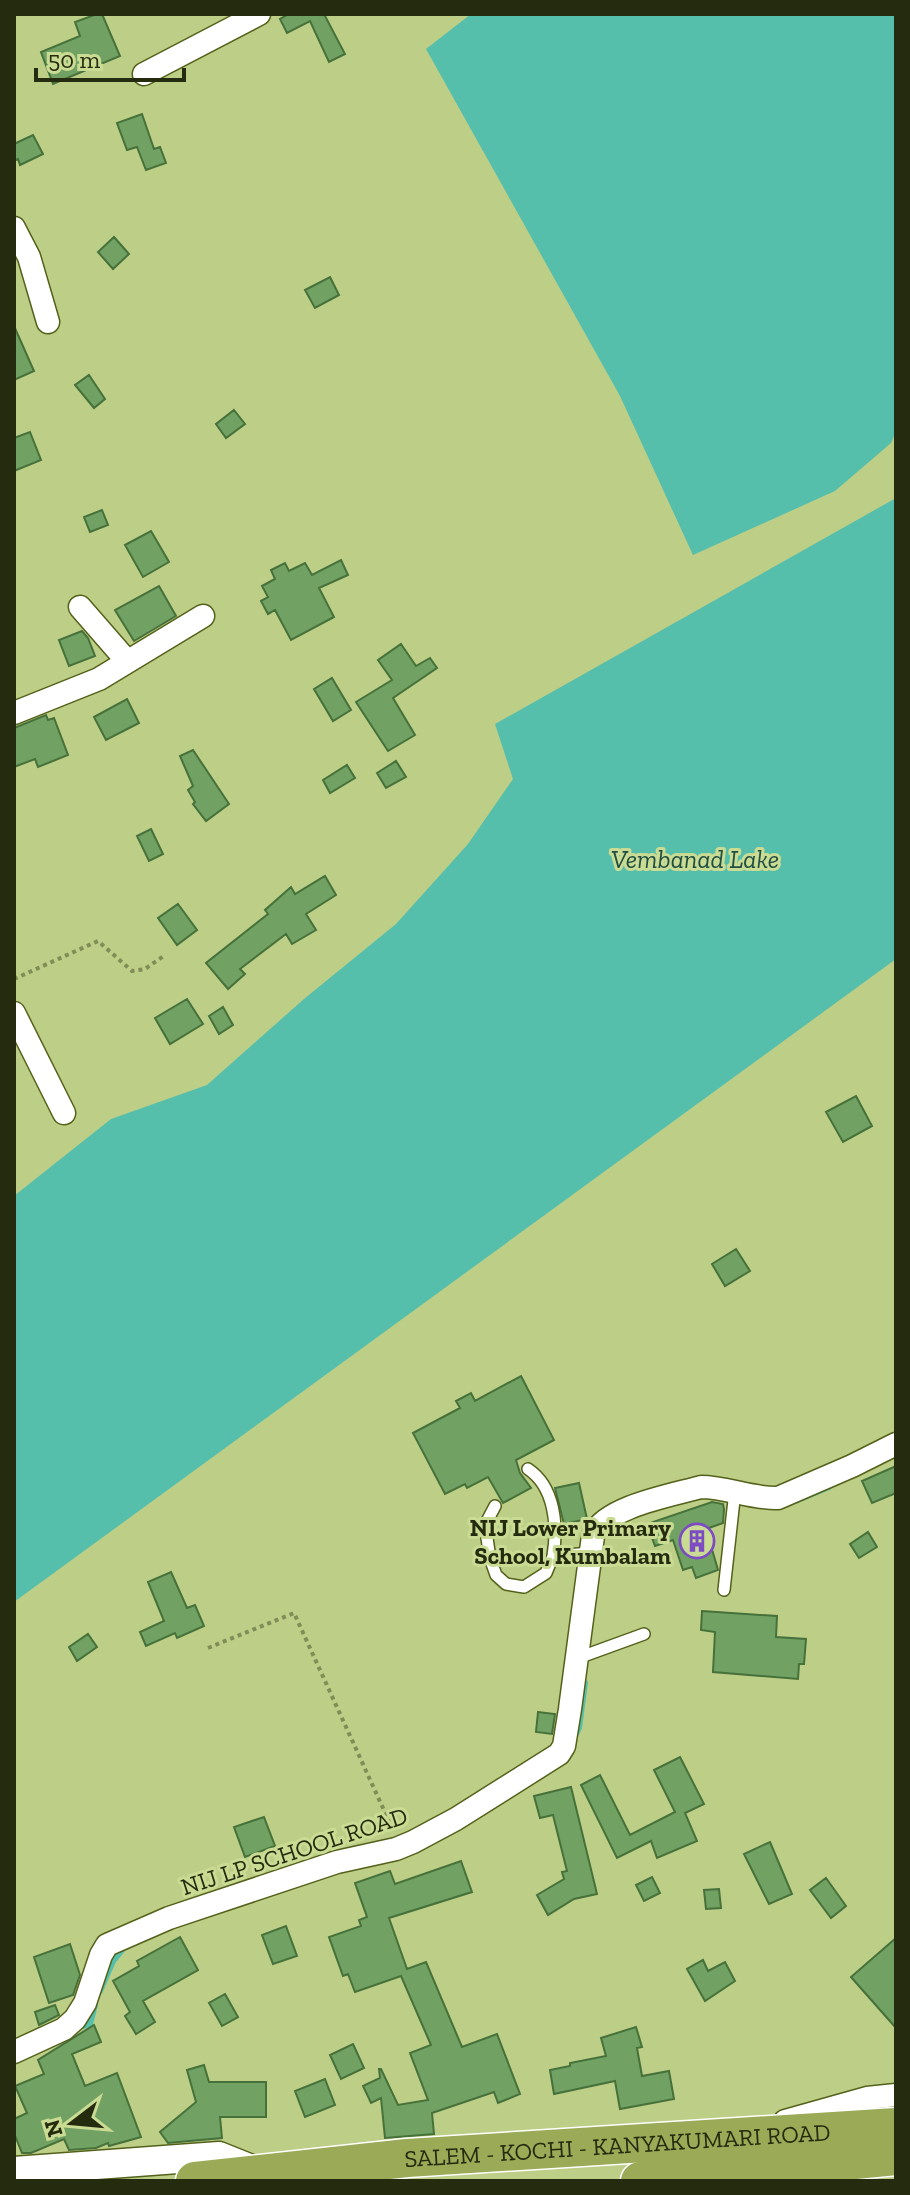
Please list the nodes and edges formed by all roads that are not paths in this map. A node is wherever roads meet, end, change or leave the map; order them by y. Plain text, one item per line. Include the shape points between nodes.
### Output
1 (259, 14) edge
2 (144, 74) dead end
3 (14, 228) edge
4 (48, 322) dead end
5 (80, 607) dead end
6 (203, 616) dead end
7 (127, 661) junction
8 (14, 713) edge
9 (14, 1013) edge
10 (64, 1113) dead end
11 (896, 1444) edge
12 (528, 1469) dead end
13 (735, 1491) junction
14 (495, 1506) dead end
15 (591, 1553) junction
16 (553, 1556) junction
17 (724, 1590) dead end
18 (644, 1634) dead end
19 (577, 1658) junction
20 (14, 2052) edge
21 (896, 2095) edge
22 (896, 2127) edge
23 (714, 2140) junction
24 (896, 2156) edge
25 (14, 2171) edge
26 (686, 2175) junction
27 (262, 2177) edge
28 (195, 2181) edge
29 (640, 2181) edge
30 (733, 2181) edge

1 - 2 street
3 - 4 street via 29,257
5 - 7 street
6 - 7 street
7 - 8 street via 99,679
9 - 10 street
11 - 13 street, NIJ LP SCHOOL ROAD via 778,1498
12 - 16 lane via 540,1477 550,1498
13 - 15 street, NIJ LP SCHOOL ROAD via 701,1487 617,1513 595,1530
13 - 17 lane
14 - 16 lane via 485,1525 487,1540 496,1575 506,1584 524,1587 546,1573
15 - 16 lane
15 - 19 street, NIJ LP SCHOOL ROAD
18 - 19 lane
19 - 20 street, NIJ LP SCHOOL ROAD via 559,1754 401,1847 337,1862 169,1918 107,1945 75,2019
21 - 23 street via 867,2098
22 - 23 highway, SALEM - KOCHI - KANYAKUMARI ROAD
23 - 27 highway, SALEM - KOCHI - KANYAKUMARI ROAD via 407,2158
24 - 26 highway, SALEM - KOCHI - KANYAKUMARI ROAD
25 - 27 street via 219,2156
26 - 29 highway, SALEM - KOCHI - KANYAKUMARI ROAD
26 - 30 street
27 - 28 highway, SALEM - KOCHI - KANYAKUMARI ROAD

